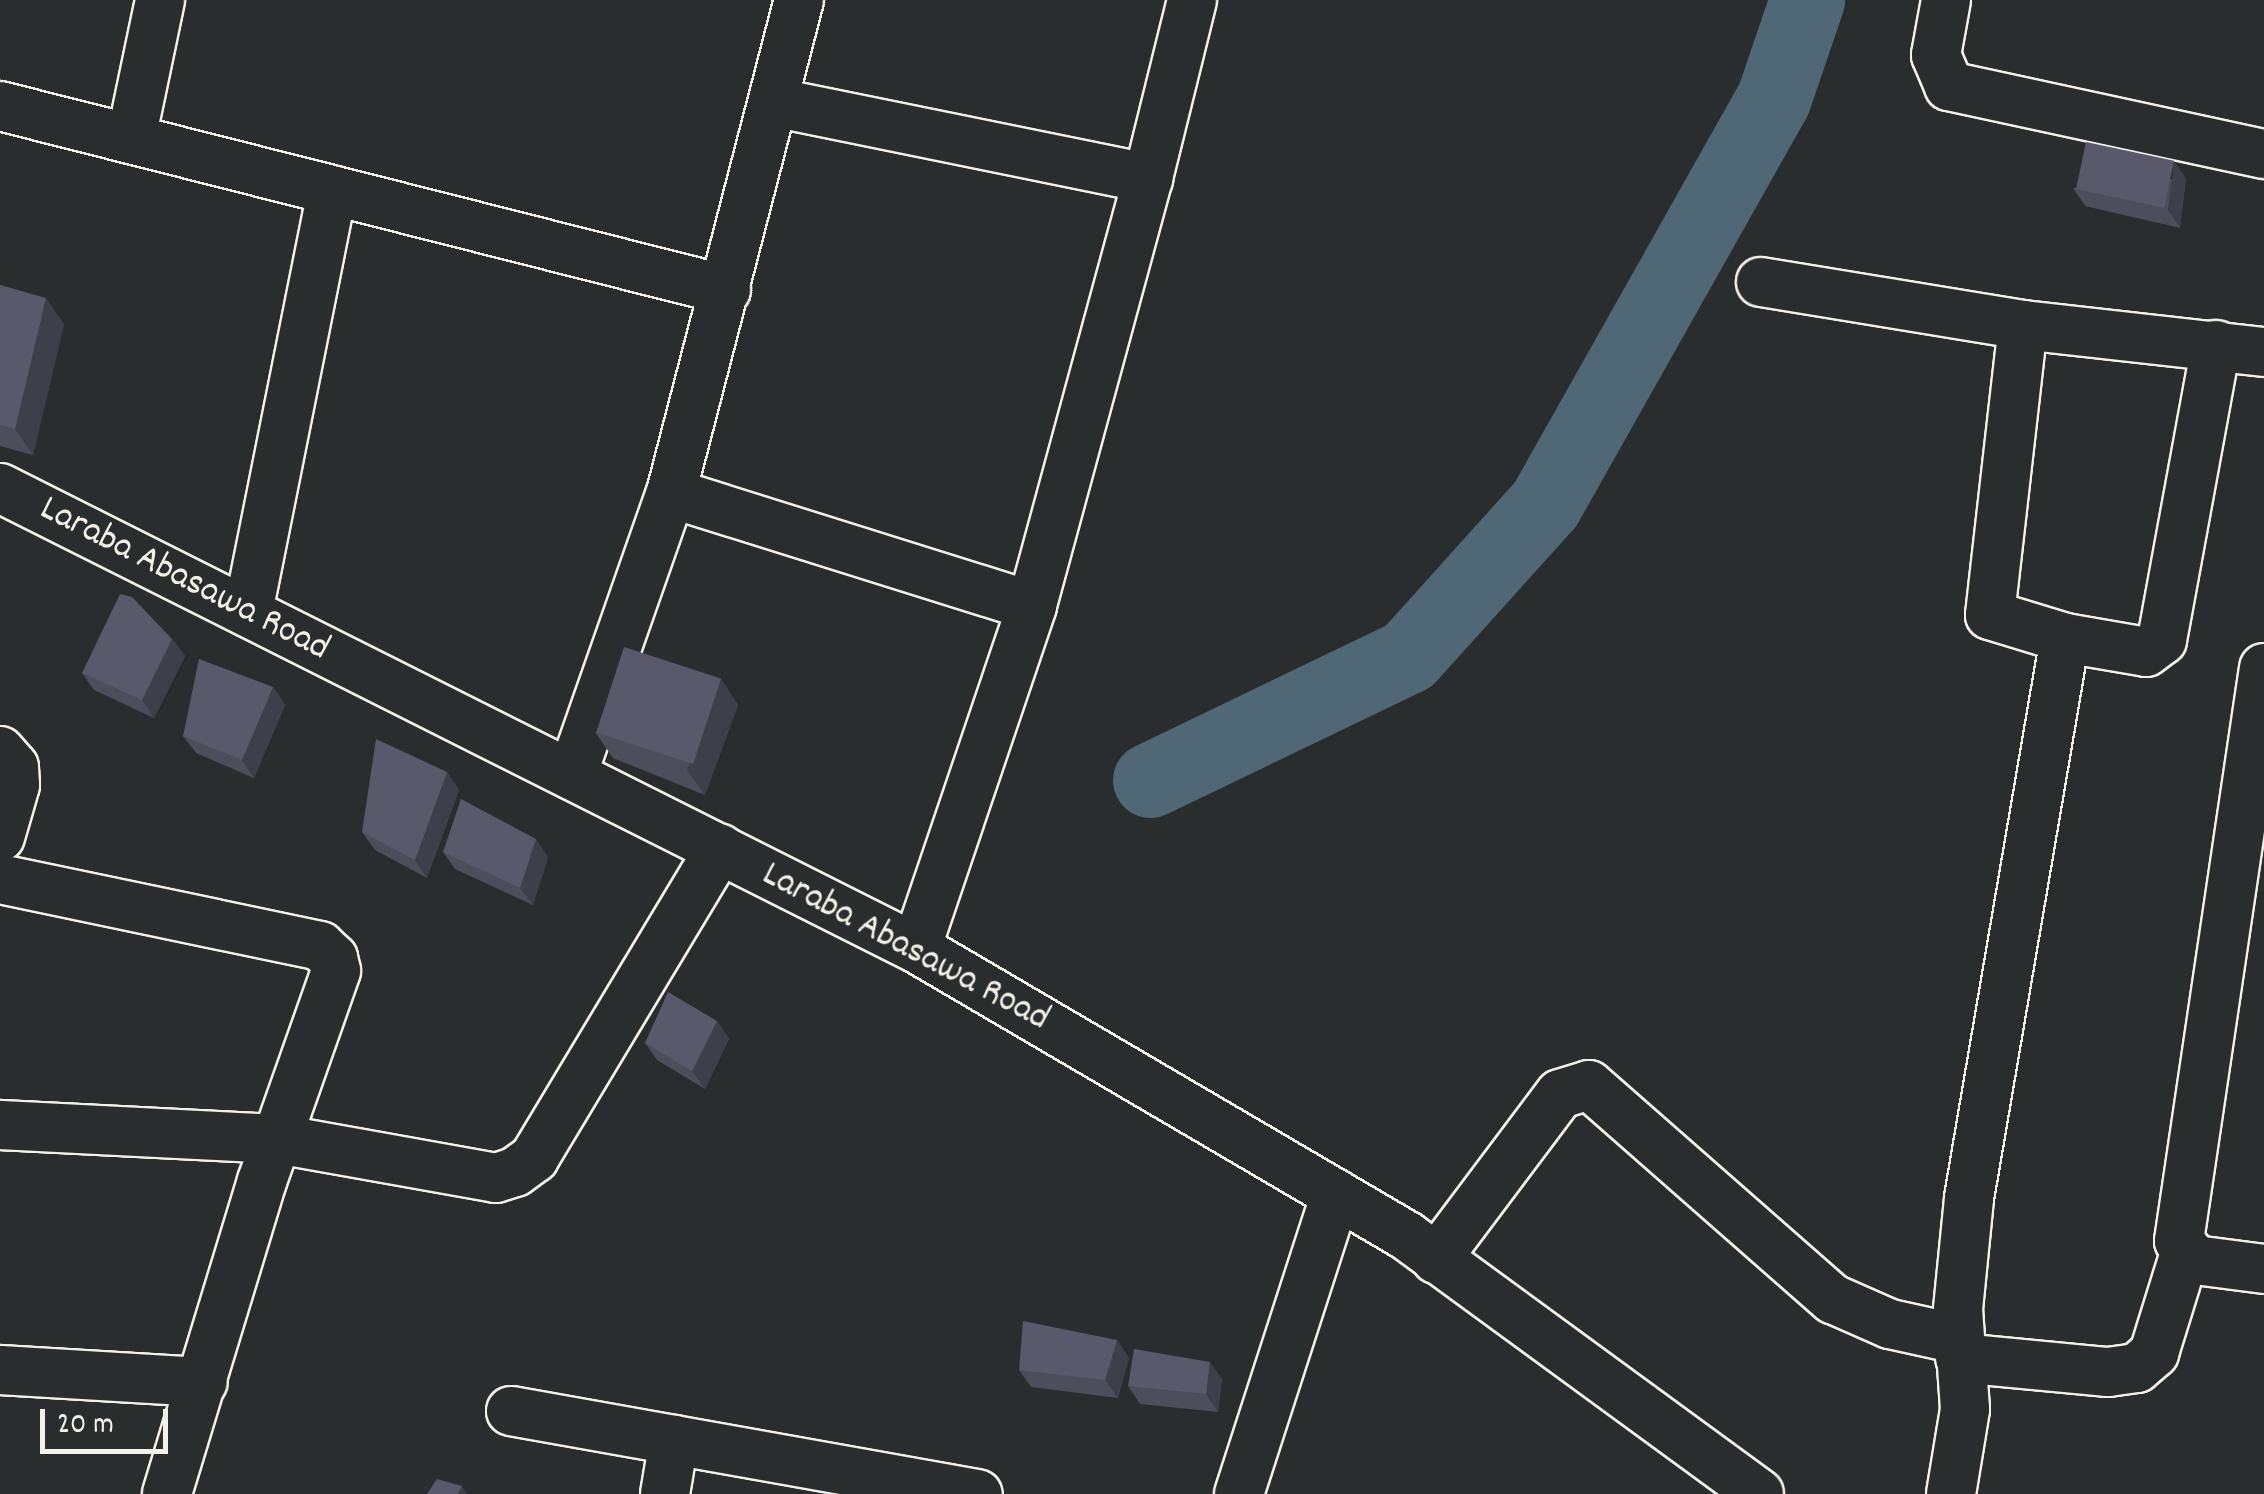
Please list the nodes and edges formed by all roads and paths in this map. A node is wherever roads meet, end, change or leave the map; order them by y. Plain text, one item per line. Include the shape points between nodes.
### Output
1 (160, 0) edge
2 (799, 0) edge
3 (1192, 0) edge
4 (1946, 0) edge
5 (773, 102) junction
6 (0, 106) edge
7 (130, 140) junction
8 (2264, 154) edge
9 (1148, 178) junction
10 (332, 190) junction
11 (1761, 282) dead end
12 (726, 290) junction
13 (2023, 324) junction
14 (2216, 345) junction
15 (2264, 352) edge
16 (0, 488) edge
17 (671, 493) junction
18 (1032, 606) junction
19 (248, 612) junction
20 (2065, 638) junction
21 (2264, 668) edge
22 (0, 751) edge
23 (572, 775) junction
24 (0, 837) edge
25 (720, 849) junction
26 (0, 879) edge
27 (916, 948) junction
28 (0, 1125) edge
29 (278, 1138) junction
30 (1336, 1194) junction
31 (2186, 1253) junction
32 (1436, 1258) junction
33 (2264, 1269) edge
34 (1959, 1348) junction
35 (0, 1370) edge
36 (203, 1382) junction
37 (511, 1411) dead end
38 (674, 1440) junction
39 (167, 1494) edge
40 (664, 1494) edge
41 (978, 1494) edge
42 (1239, 1494) edge
43 (1759, 1494) edge
44 (1952, 1494) edge

1 - 7 street
2 - 5 street
3 - 9 street
4 - 8 street via 1936,55 1950,86
5 - 9 street
5 - 12 street
6 - 7 street
7 - 10 street
9 - 18 street
10 - 12 street
10 - 19 street
11 - 13 street
12 - 17 street
13 - 14 street
13 - 20 street via 1987,600 1999,622
14 - 15 street
14 - 20 street via 2162,640 2146,652
16 - 19 street, Laraba Abasawa Road
17 - 18 street
17 - 23 street
18 - 27 street
19 - 23 street, Laraba Abasawa Road
20 - 34 street via 1969,1198
21 - 31 street via 2179,1241
22 - 24 street via 14,768 16,785
23 - 25 street, Laraba Abasawa Road
25 - 27 street, Laraba Abasawa Road
25 - 29 street via 534,1158 515,1172 496,1178
26 - 29 street via 320,946 333,958 336,971
27 - 30 street, Laraba Abasawa Road
28 - 29 street
29 - 36 street
30 - 32 street, Laraba Abasawa Road
30 - 42 street
31 - 33 street
31 - 34 street via 2154,1352 2138,1368 2108,1372
32 - 34 street via 1560,1094 1589,1085 1833,1299
32 - 43 street, Laraba Abasawa Road
34 - 44 street via 1965,1409
35 - 36 street
36 - 39 street
37 - 38 street
38 - 40 street
38 - 41 street

